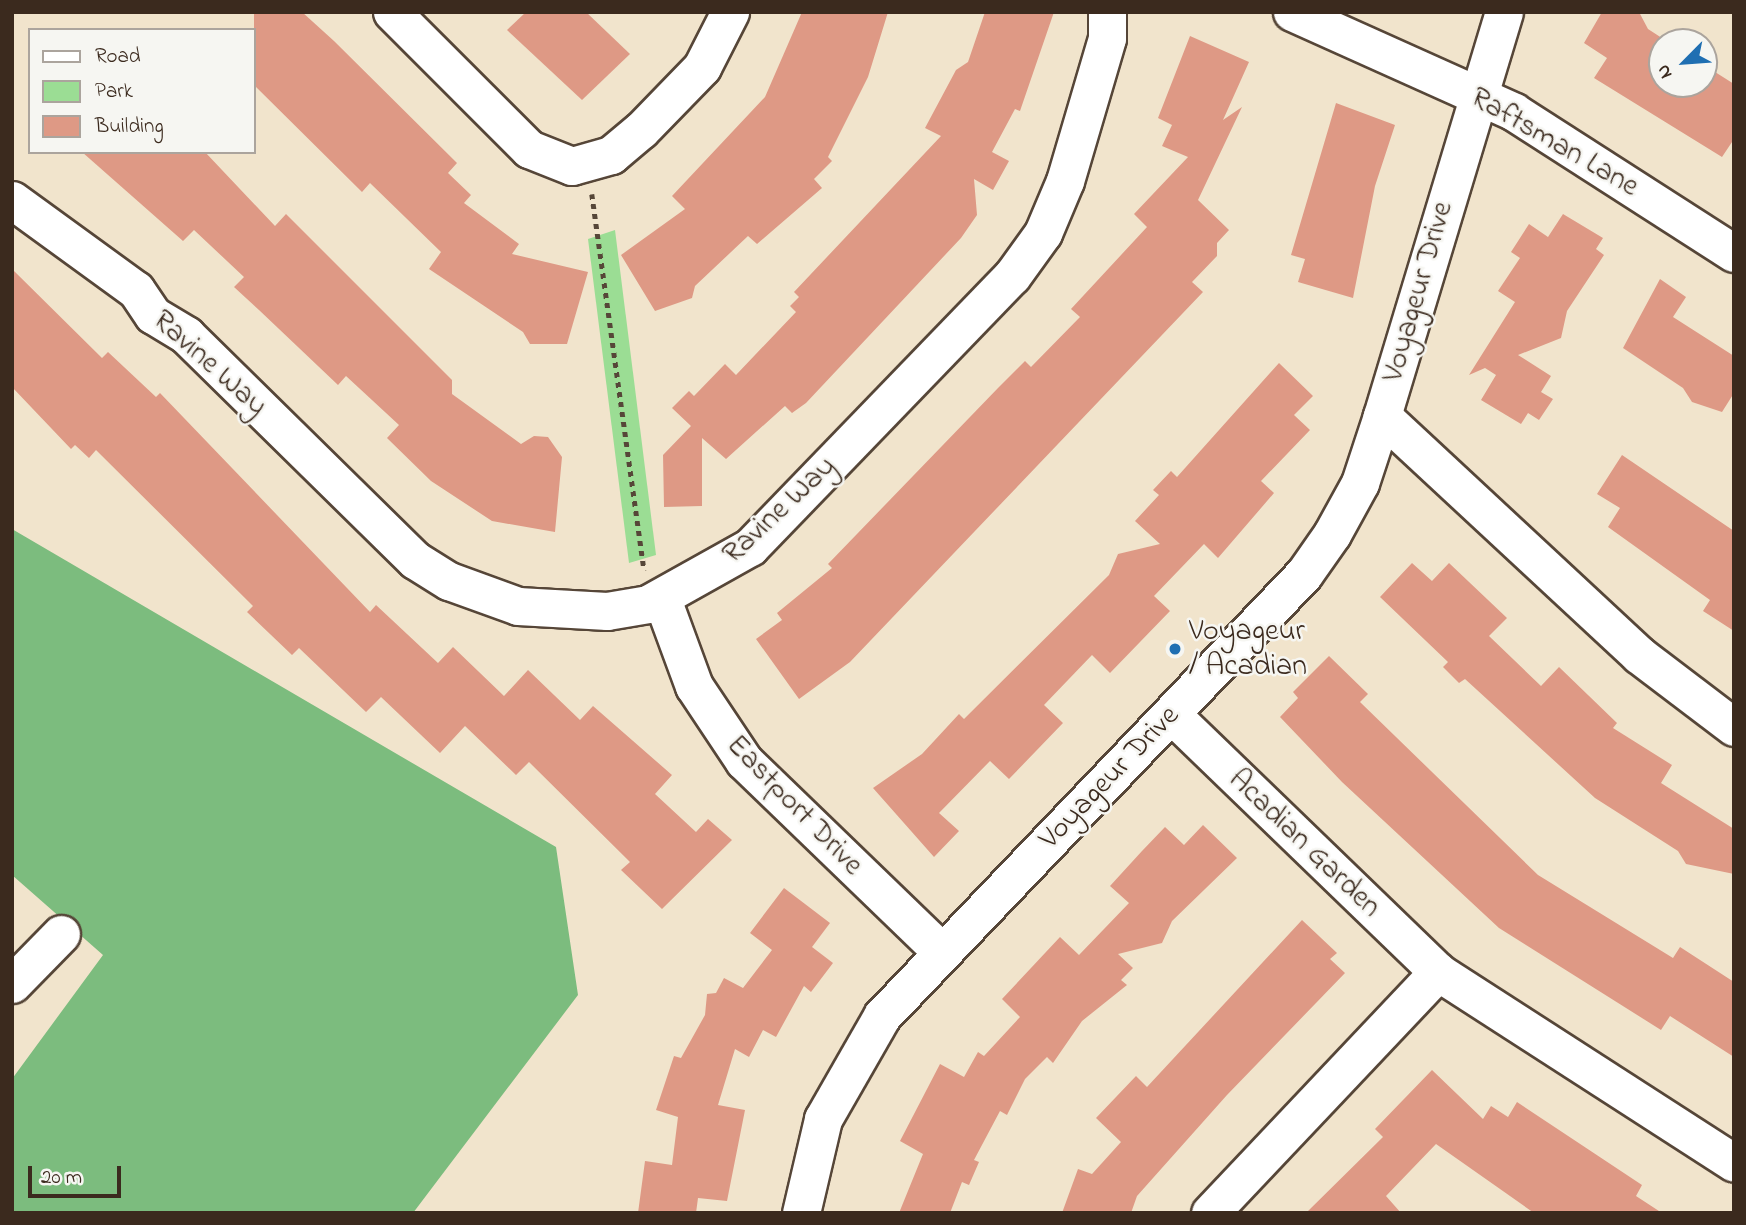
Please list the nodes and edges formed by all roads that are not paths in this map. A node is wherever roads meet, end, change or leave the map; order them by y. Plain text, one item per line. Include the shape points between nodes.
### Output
1 (392, 12) edge
2 (730, 12) edge
3 (1107, 12) edge
4 (1292, 12) edge
5 (1504, 12) edge
6 (1476, 95) junction
7 (12, 200) edge
8 (1734, 253) edge
9 (1382, 415) junction
10 (655, 602) junction
11 (1171, 714) junction
12 (1734, 727) edge
13 (61, 934) dead end
14 (942, 952) junction
15 (1438, 972) junction
16 (12, 984) edge
17 (1734, 1163) edge
18 (802, 1213) edge
19 (1210, 1213) edge

1 - 2 street via 528,149 558,164 587,165 611,155 641,130 702,67
3 - 10 street, Ravine Way via 1107,38 1065,181 1043,233 1012,276 765,533 725,565
4 - 6 street, Raftsman Lane
5 - 6 street, Voyageur Drive
6 - 8 street, Raftsman Lane
6 - 9 street, Voyageur Drive
7 - 10 street, Ravine Way via 136,290 153,315 186,335 415,560 449,581 518,606 607,611
9 - 11 street, Voyageur Drive via 1360,483 1304,574
9 - 12 street via 1639,655
10 - 14 street, Eastport Drive via 694,686 744,761
11 - 14 street, Voyageur Drive
11 - 15 street, Acadian Garden
13 - 16 street
14 - 18 street, Voyageur Drive via 862,1045 823,1119
15 - 17 street, Acadian Garden
15 - 19 street

